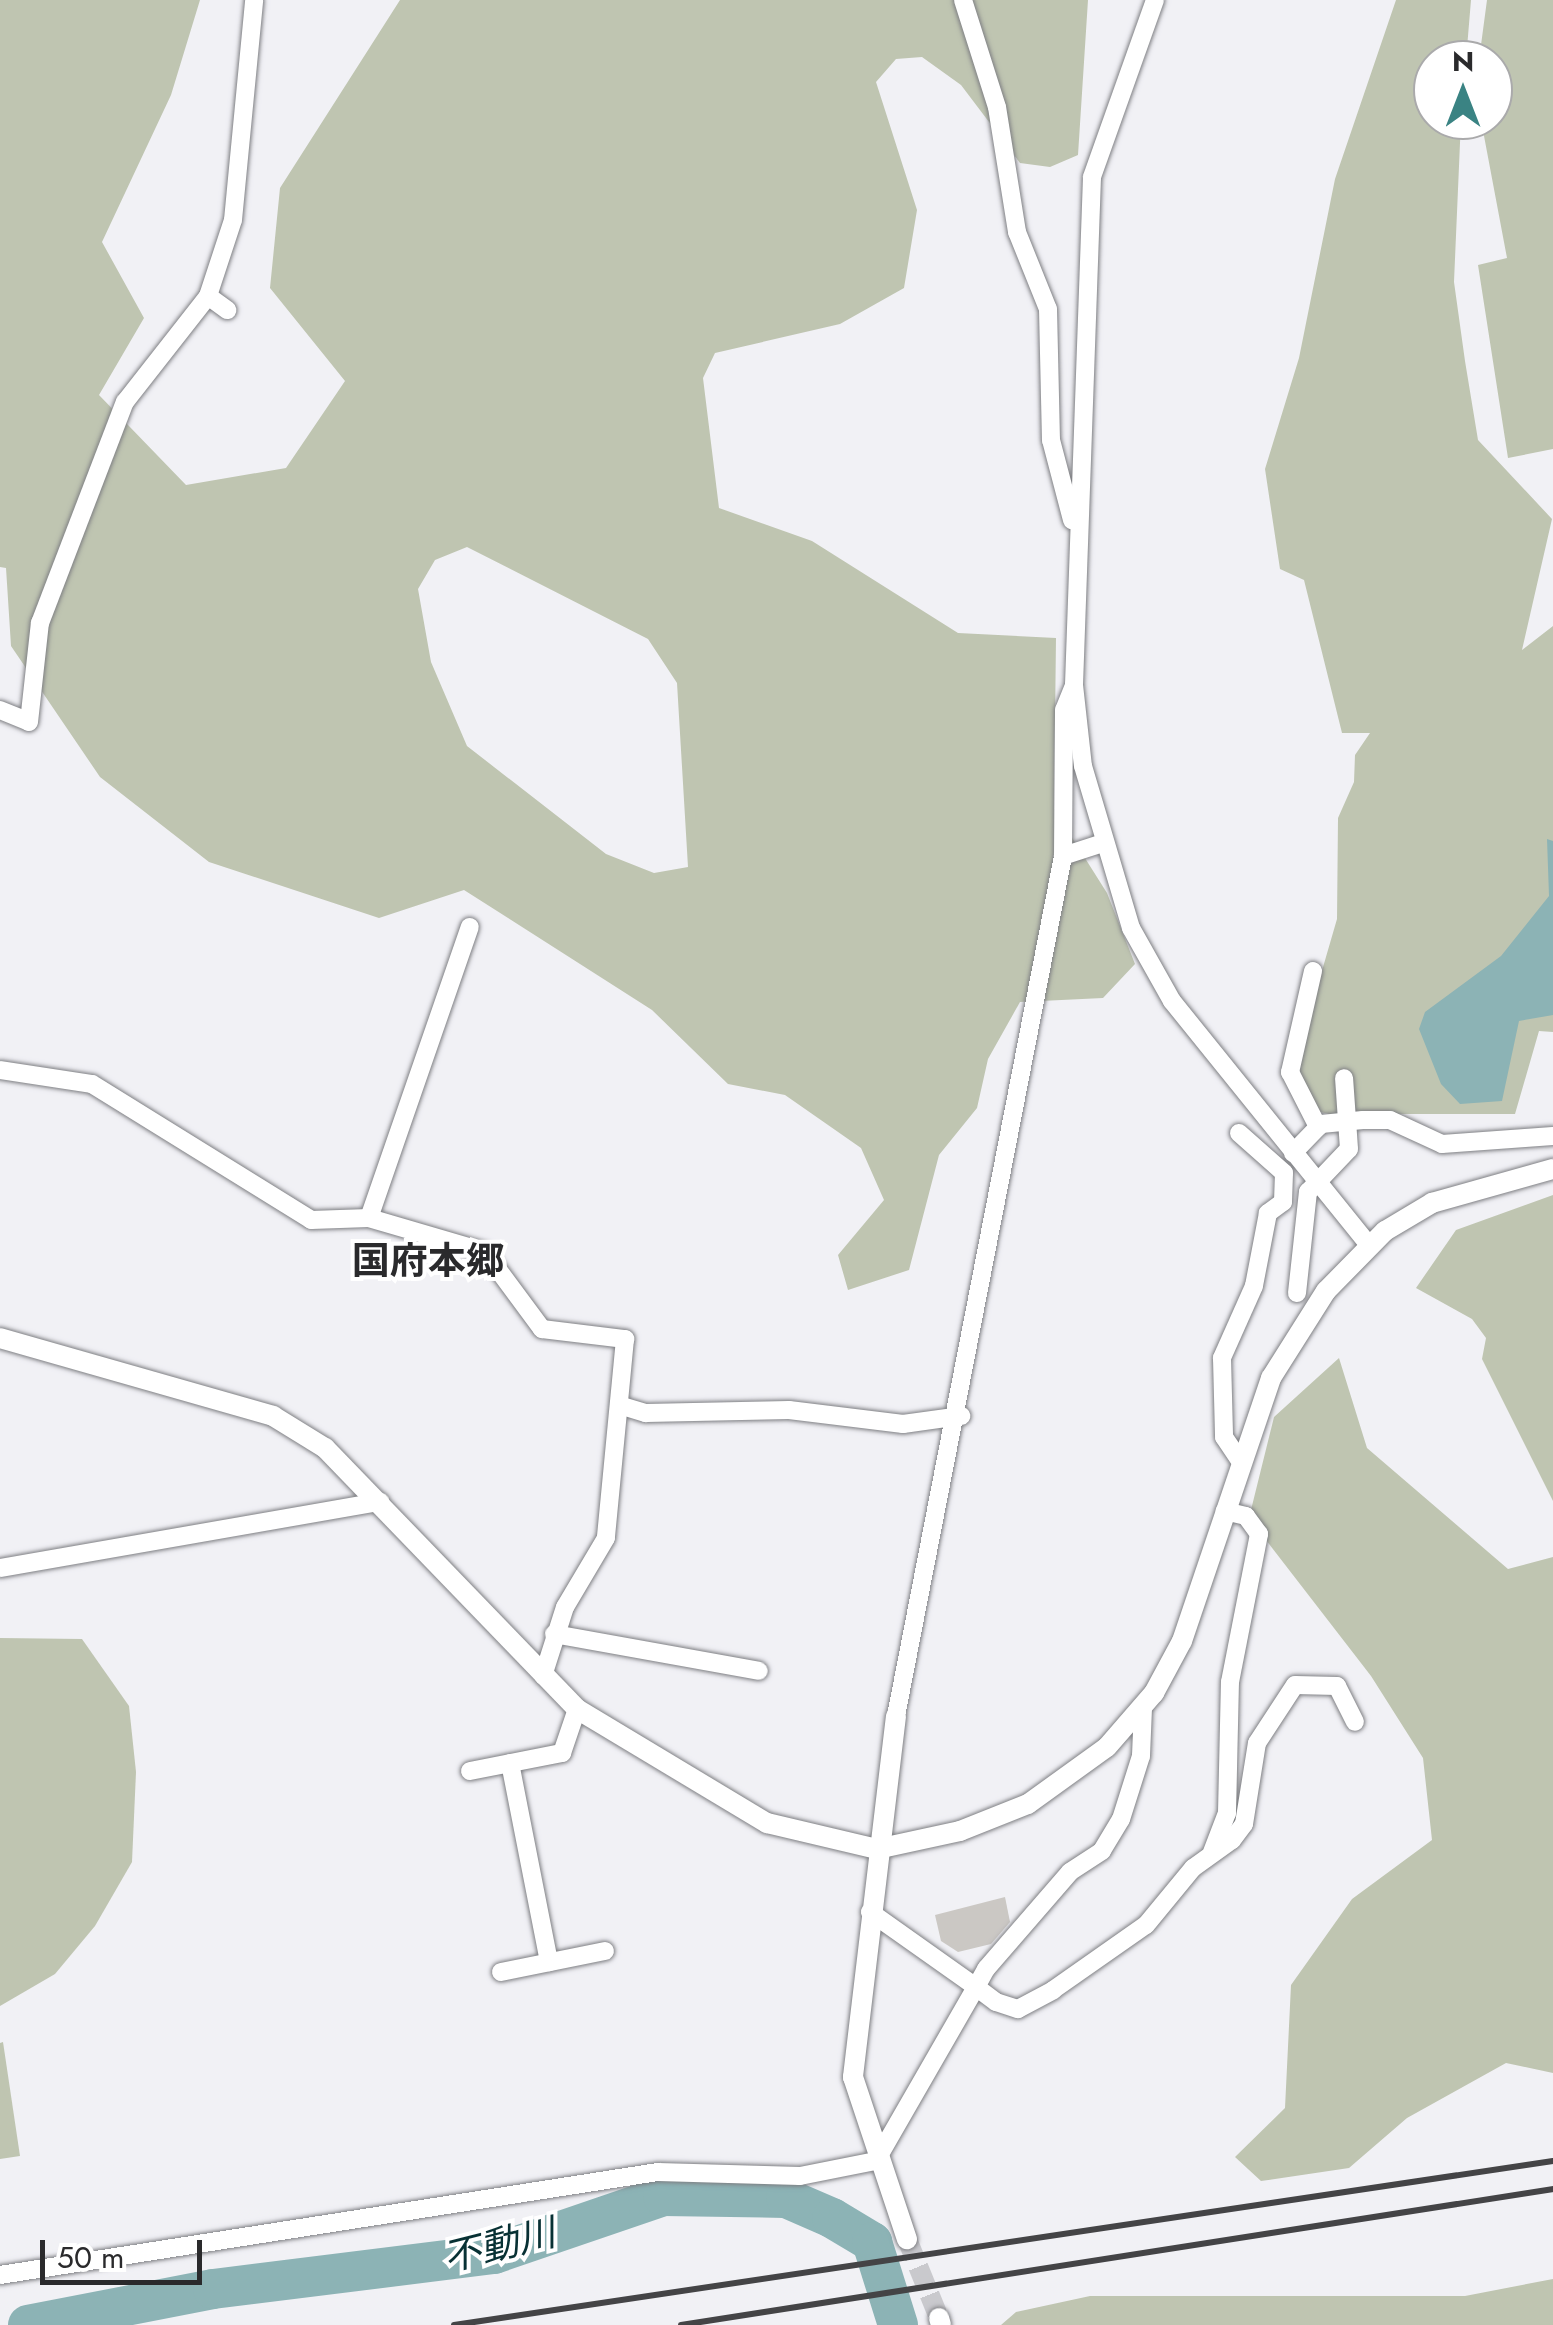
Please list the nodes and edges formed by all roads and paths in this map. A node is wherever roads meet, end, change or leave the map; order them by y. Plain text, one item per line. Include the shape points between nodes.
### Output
1 (254, 0) edge
2 (963, 0) edge
3 (1155, 0) edge
4 (208, 296) junction
5 (227, 310) dead end
6 (1078, 540) junction
7 (1074, 685) junction
8 (0, 710) edge
9 (1103, 843) junction
10 (1063, 856) junction
11 (470, 927) dead end
12 (1312, 972) dead end
13 (0, 1070) edge
14 (1344, 1078) dead end
15 (1347, 1123) junction
16 (1318, 1127) junction
17 (1240, 1133) dead end
18 (1553, 1136) edge
19 (1292, 1152) junction
20 (1553, 1169) edge
21 (1317, 1182) junction
22 (369, 1218) junction
23 (1369, 1245) junction
24 (1297, 1293) dead end
25 (0, 1338) edge
26 (619, 1405) junction
27 (960, 1416) junction
28 (1240, 1462) junction
29 (380, 1502) junction
30 (1225, 1511) junction
31 (0, 1568) edge
32 (554, 1634) junction
33 (759, 1671) dead end
34 (543, 1676) junction
35 (1143, 1708) junction
36 (577, 1709) junction
37 (896, 1716) joint
38 (1355, 1722) dead end
39 (510, 1763) junction
40 (470, 1772) dead end
41 (877, 1849) junction
42 (1212, 1852) junction
43 (870, 1912) junction
44 (605, 1951) dead end
45 (550, 1962) junction
46 (501, 1972) dead end
47 (976, 1987) junction
48 (876, 2160) junction
49 (907, 2240) tunnel mouth
50 (0, 2275) edge

1 - 4 street via 233,220
2 - 6 street via 998,107 1017,232 1048,309 1050,440
3 - 6 street via 1092,176
4 - 5 street
4 - 8 street via 126,402 102,450 40,623 30,722
6 - 7 street
7 - 9 street
7 - 10 street via 1064,710
9 - 10 street
9 - 19 street via 1131,928 1172,1001
10 - 27 street
11 - 22 street
12 - 16 street via 1290,1072
13 - 22 street via 92,1084 311,1220
14 - 15 street
15 - 16 street
15 - 18 street via 1390,1120 1442,1144
15 - 21 street via 1349,1149
16 - 19 street
17 - 28 street via 1284,1173 1282,1202 1268,1213 1254,1286 1222,1358 1224,1436
19 - 21 street
20 - 23 street via 1470,1186
21 - 23 street
21 - 24 street via 1308,1192
22 - 26 street via 484,1252 542,1329 625,1339
23 - 28 street via 1287,1348
25 - 29 street via 273,1416 324,1448
26 - 27 street via 646,1413 789,1410 903,1424
26 - 32 street via 606,1538
27 - 37 street
28 - 30 street
29 - 31 street
29 - 34 street
30 - 35 street via 1182,1641
30 - 42 street via 1246,1516 1259,1534 1230,1682 1227,1813
32 - 33 street
32 - 34 street
34 - 36 street
35 - 41 street via 1082,1770 1028,1804 960,1831
35 - 47 street via 1141,1756 1102,1850 1046,1898
36 - 39 street via 562,1753
36 - 41 street via 767,1822
37 - 41 street
38 - 42 street via 1338,1686 1294,1685 1258,1743 1244,1824
39 - 40 street
39 - 45 street
41 - 43 street
42 - 47 street via 1146,1925 1018,2010
43 - 47 street
43 - 48 street via 852,2078
44 - 45 street
45 - 46 street
47 - 48 street
48 - 49 street
48 - 50 street via 800,2176 658,2172

